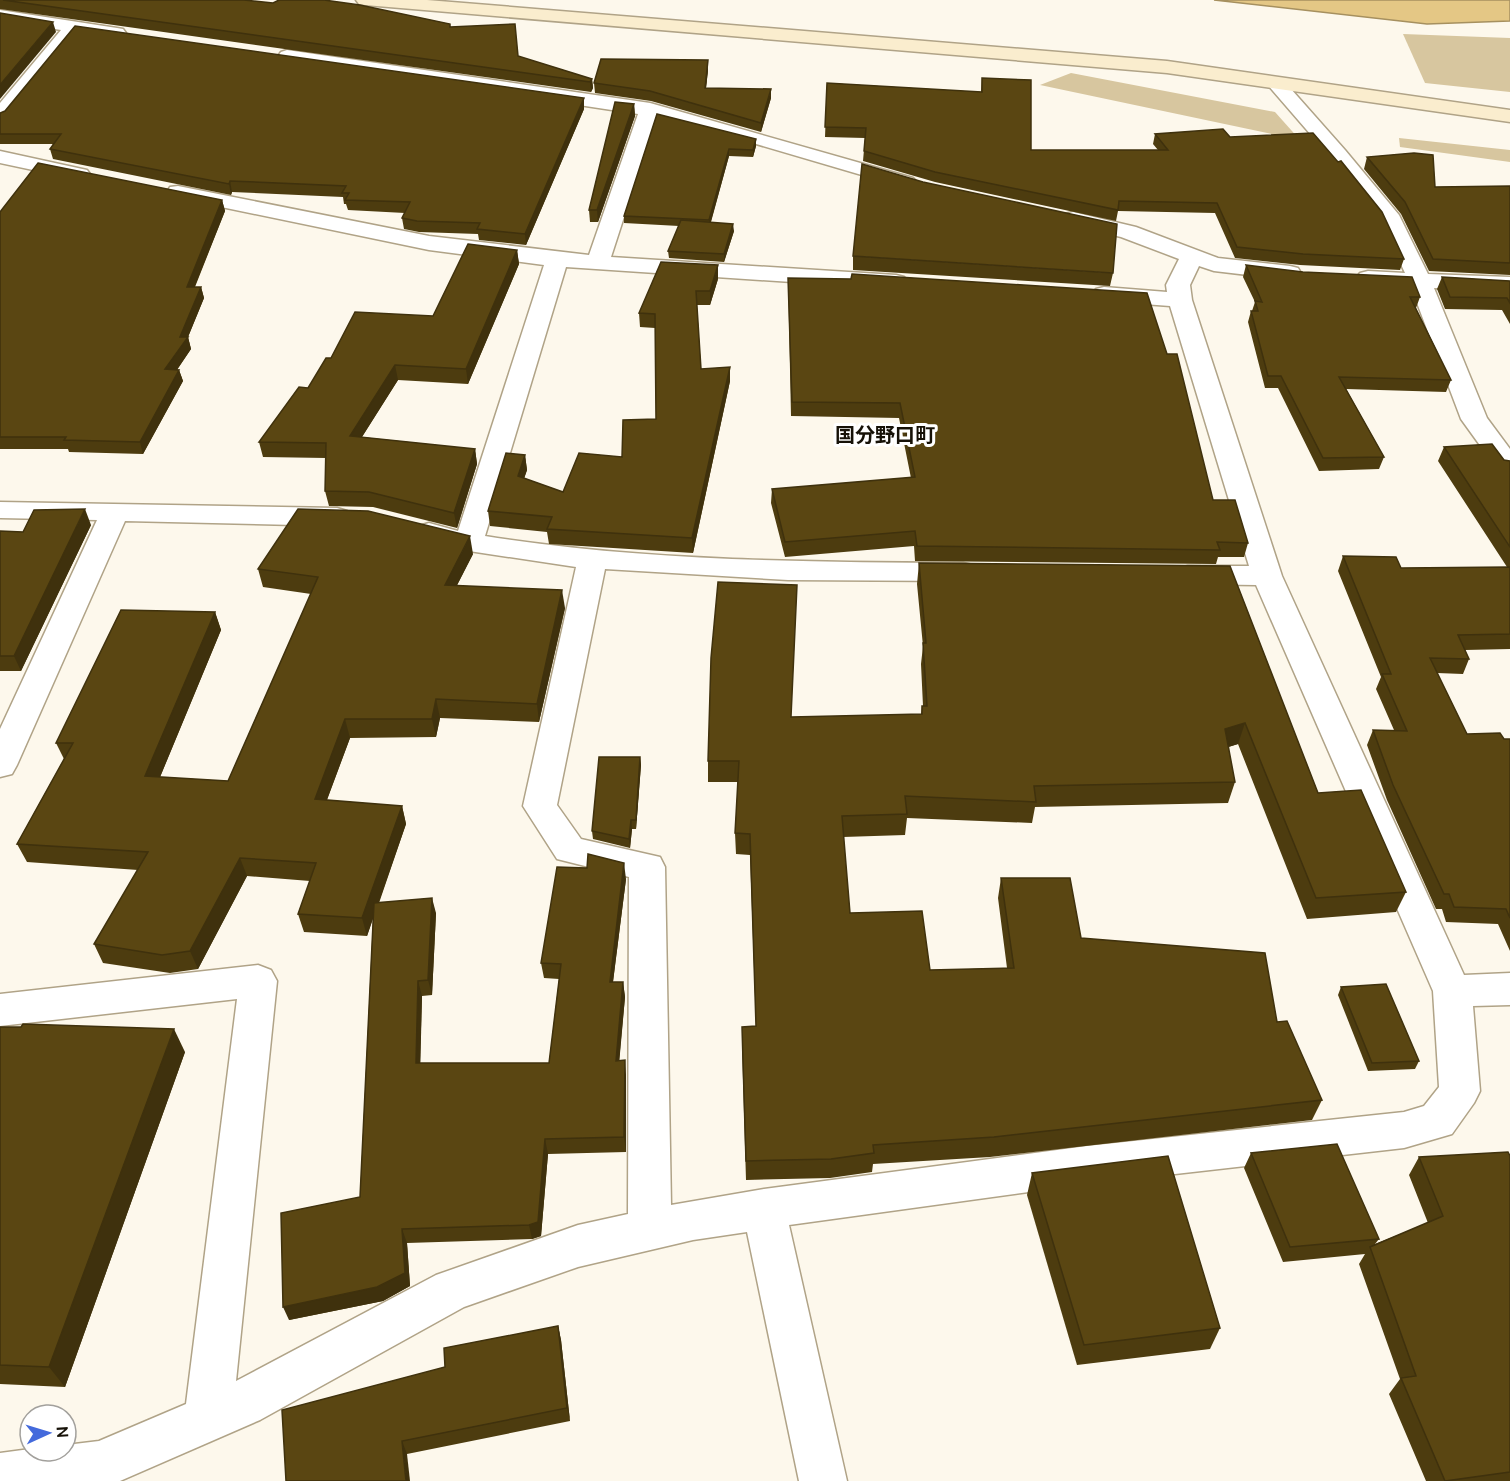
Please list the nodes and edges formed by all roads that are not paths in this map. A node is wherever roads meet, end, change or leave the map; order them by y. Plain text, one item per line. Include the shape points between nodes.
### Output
1 (365, 0) edge
2 (0, 15) edge
3 (72, 27) junction
4 (130, 35) edge
5 (271, 54) edge
6 (1276, 84) junction
7 (650, 110) junction
8 (0, 116) edge
9 (1510, 116) edge
10 (0, 157) edge
11 (101, 178) edge
12 (157, 188) edge
13 (930, 189) edge
14 (1048, 213) edge
15 (1192, 256) junction
16 (557, 260) junction
17 (598, 262) junction
18 (1312, 275) edge
19 (1348, 277) edge
20 (1420, 281) junction
21 (923, 284) edge
22 (1510, 284) edge
23 (1082, 293) edge
24 (1180, 300) junction
25 (1510, 467) edge
26 (0, 510) edge
27 (114, 514) junction
28 (362, 518) edge
29 (404, 526) edge
30 (469, 542) junction
31 (592, 559) junction
32 (992, 573) edge
33 (1160, 575) edge
34 (1268, 576) junction
35 (0, 765) edge
36 (1510, 989) edge
37 (1452, 990) junction
38 (0, 1010) edge
39 (764, 1209) junction
40 (650, 1230) junction
41 (208, 1418) junction
42 (0, 1477) edge
43 (823, 1481) edge

1 - 6 street via 1167,67
2 - 3 street
3 - 4 street
3 - 8 street
5 - 7 street
6 - 9 street
6 - 20 street via 1391,220
7 - 13 street
7 - 17 street
10 - 11 street
12 - 16 street via 429,243
14 - 15 street via 1128,232
15 - 18 street via 1214,264
15 - 24 street via 1178,285
16 - 17 street
16 - 30 street
17 - 21 street
19 - 20 street
20 - 22 street
20 - 25 street via 1474,419
23 - 24 street
24 - 34 street
26 - 27 street
27 - 28 street
27 - 35 street
29 - 30 street
30 - 31 street
31 - 32 street via 788,570
31 - 40 street via 540,806 569,850 647,867
33 - 34 street
34 - 37 street
36 - 37 street
37 - 39 street via 1460,1091 1437,1120 1404,1130 1087,1165
38 - 41 street via 258,981
39 - 40 street
39 - 43 street
40 - 41 street via 578,1246 452,1290
41 - 42 street via 100,1465

